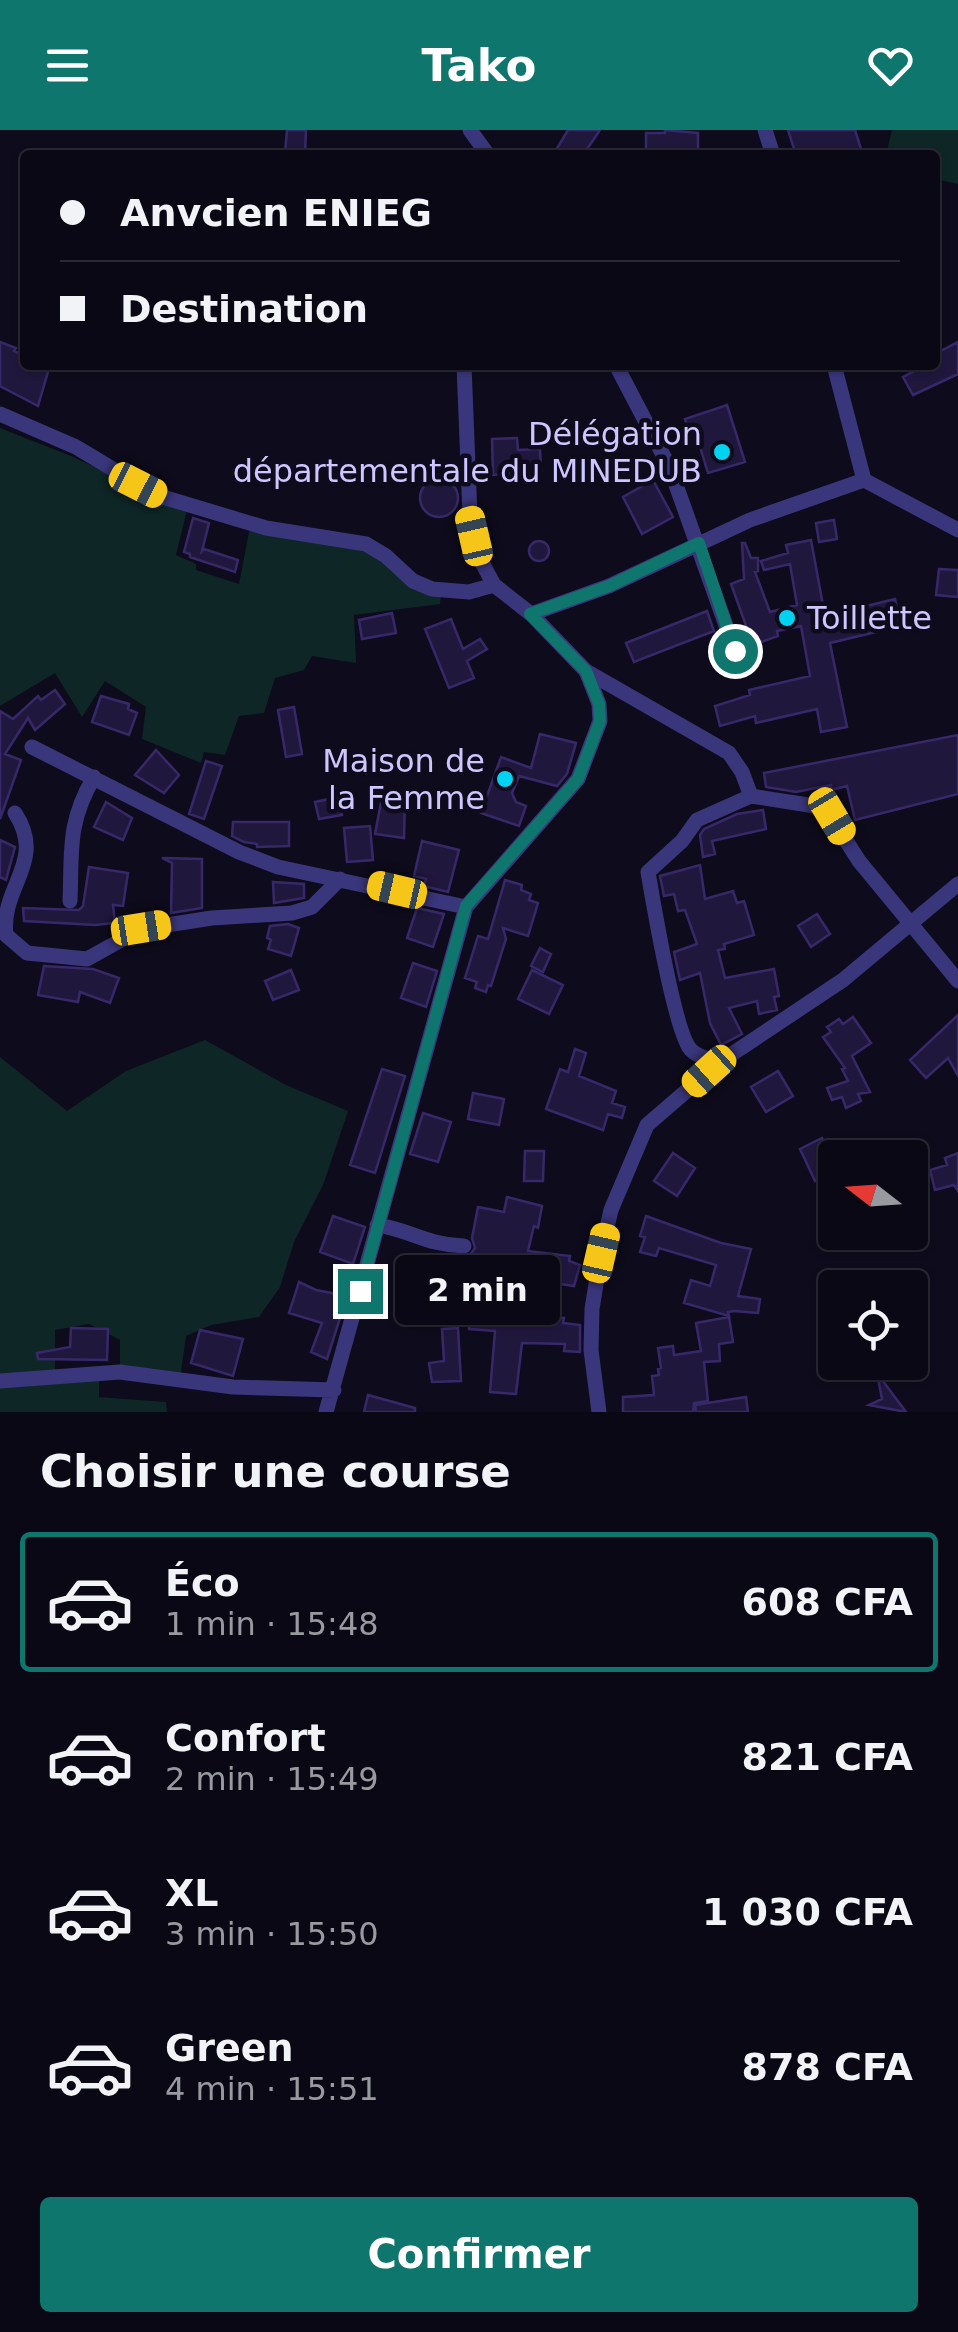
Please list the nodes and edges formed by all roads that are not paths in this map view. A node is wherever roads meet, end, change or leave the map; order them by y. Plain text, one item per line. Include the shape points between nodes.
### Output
1 (464, 370) edge
2 (619, 370) edge
3 (835, 370) edge
4 (0, 414) edge
5 (864, 480) junction
6 (958, 530) edge
7 (699, 543) junction
8 (494, 584) junction
9 (530, 614) junction
10 (735, 651) dead end
11 (586, 671) junction
12 (32, 747) dead end
13 (94, 777) junction
14 (751, 796) junction
15 (16, 813) dead end
16 (340, 879) junction
17 (958, 884) edge
18 (70, 901) dead end
19 (466, 906) junction
20 (913, 924) junction
21 (958, 981) edge
22 (720, 1062) junction
23 (377, 1225) junction
24 (464, 1246) dead end
25 (0, 1381) edge
26 (334, 1390) junction
27 (326, 1412) edge
28 (599, 1412) edge

1 - 8 street via 470,516 479,557
2 - 7 street via 670,468
3 - 5 street
4 - 8 street via 76,447 156,494 266,528 366,544 432,590 469,592
5 - 6 street
5 - 7 street
7 - 9 street
7 - 10 street
8 - 9 street
9 - 11 street
11 - 14 street via 728,754
11 - 19 street via 600,721 578,779
12 - 13 street
13 - 16 street via 239,852
13 - 18 street via 72,830
14 - 20 street via 825,811
14 - 22 street via 697,820 648,872 685,1041 701,1057
15 - 16 street via 28,846 6,934 38,956 87,959 141,928 292,913 312,906
16 - 19 street
17 - 20 street
19 - 23 street
20 - 21 street
20 - 22 street
22 - 28 street via 648,1125 610,1210 592,1309
23 - 24 street via 425,1242
23 - 26 street
25 - 26 street via 120,1372 232,1387
26 - 27 street

